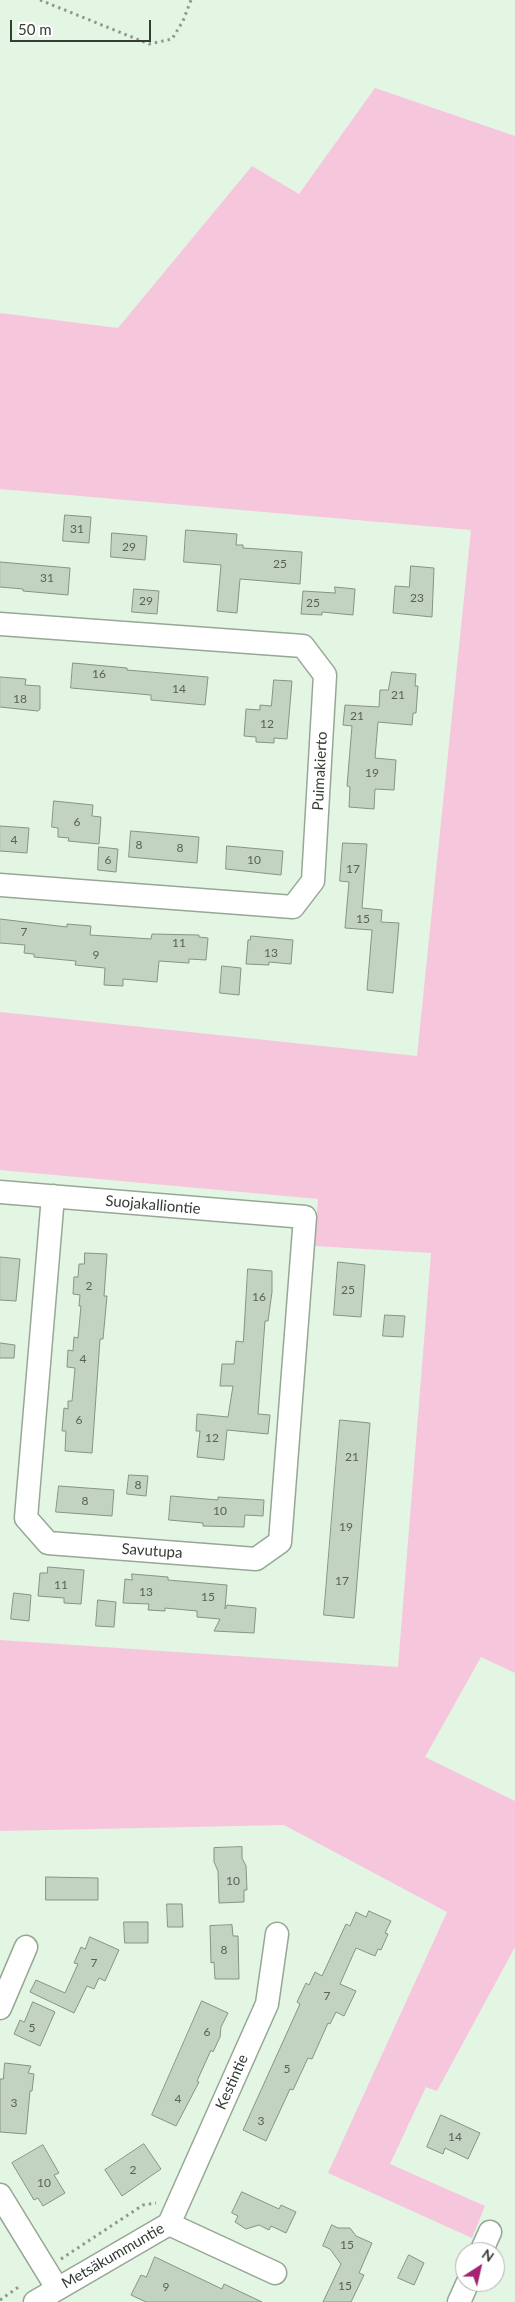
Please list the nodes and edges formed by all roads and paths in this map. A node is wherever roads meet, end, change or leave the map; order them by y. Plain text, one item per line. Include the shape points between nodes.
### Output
1 (40, 0) edge
2 (192, 0) edge
3 (0, 624) edge
4 (0, 886) edge
5 (0, 1192) edge
6 (53, 1196) junction
7 (306, 1217) joint
8 (277, 1934) dead end
9 (26, 1947) dead end
10 (0, 2008) edge
11 (0, 2196) edge
12 (180, 2198) junction
13 (169, 2224) junction
14 (490, 2232) dead end
15 (486, 2242) edge
16 (275, 2273) dead end
17 (51, 2279) junction
18 (0, 2300) edge
19 (35, 2302) edge

1 - 2 path via 149,44 172,39 184,22
3 - 4 street, Puimakierto via 303,646 325,676 313,881 293,907
5 - 6 street, Suojakalliontie
6 - 7 street, Suojakalliontie
6 - 7 street, Savutupa via 26,1518 48,1543 256,1559 280,1542
8 - 12 street, Kestintie via 267,2004
9 - 10 street
11 - 17 street
12 - 13 street, Kestintie
12 - 17 path via 143,2205
13 - 16 street, Metsäkummuntie
13 - 17 street, Metsäkummuntie
14 - 15 street
17 - 18 path
17 - 19 street, Metsäkummuntie

